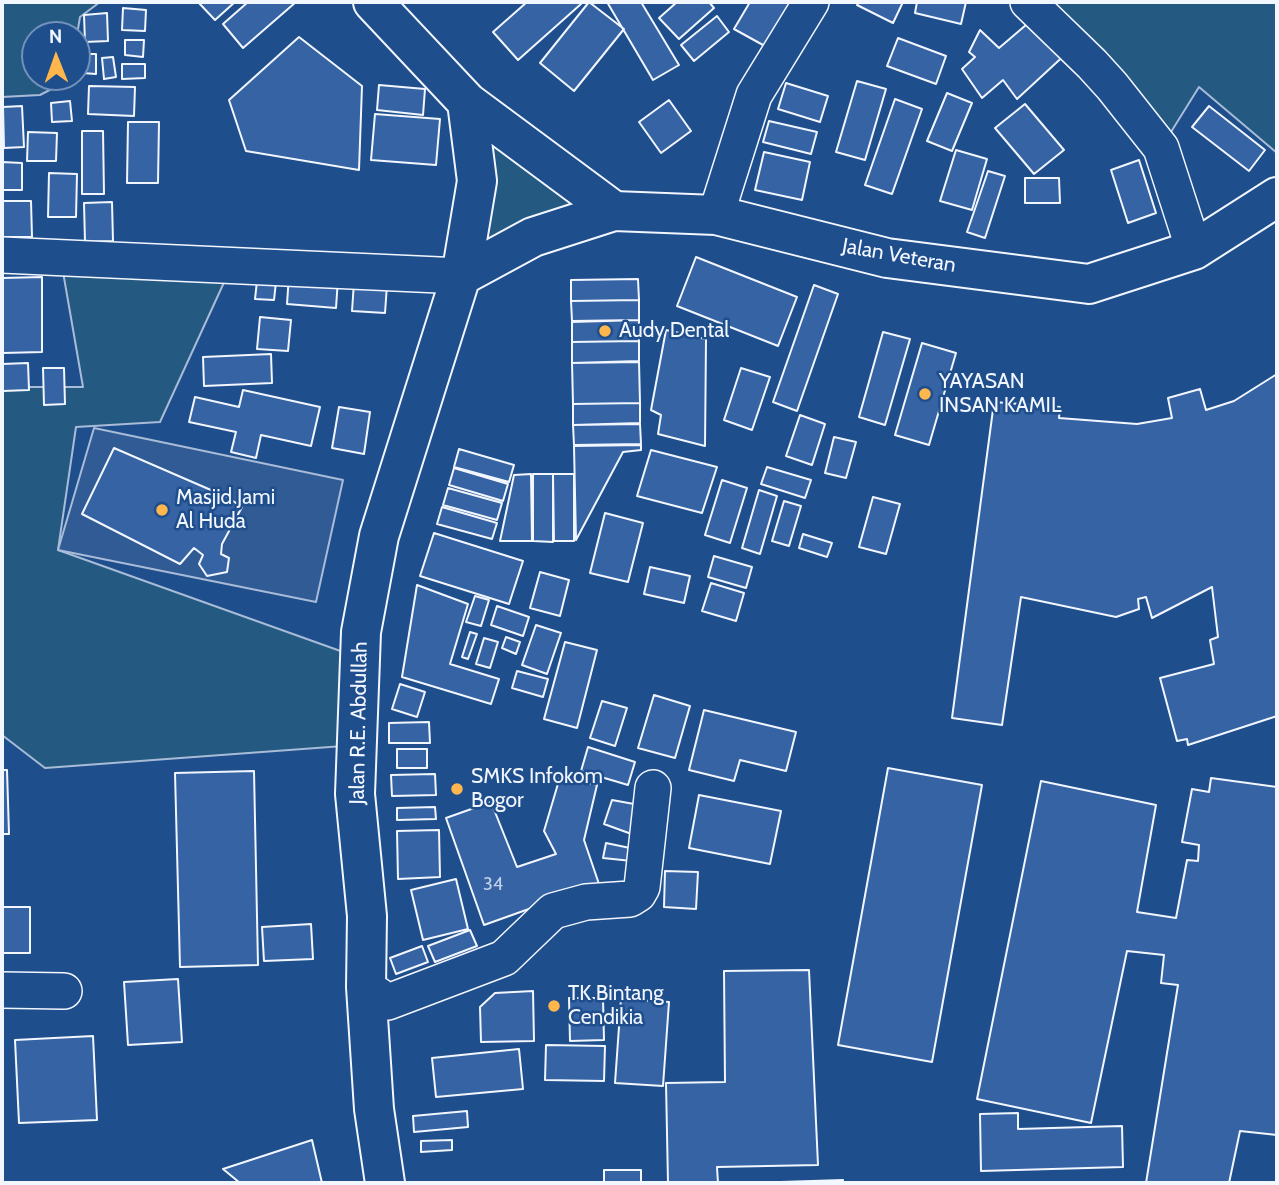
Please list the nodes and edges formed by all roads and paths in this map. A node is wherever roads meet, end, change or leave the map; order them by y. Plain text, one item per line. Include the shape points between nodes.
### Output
1 (373, 2) edge
2 (811, 2) edge
3 (1028, 2) edge
4 (467, 102) junction
5 (1277, 197) edge
6 (614, 211) junction
7 (716, 215) junction
8 (1194, 250) junction
9 (2, 255) edge
10 (461, 276) junction
11 (653, 788) dead end
12 (366, 987) junction
13 (2, 990) edge
14 (64, 991) dead end
15 (385, 1183) edge

1 - 4 main road
2 - 7 street via 754,95
3 - 8 street via 1096,68 1161,148
4 - 6 main road
4 - 10 main road, Jalan R.E. Abdullah via 477,181
5 - 8 main road, Jalan Veteran
6 - 7 main road, Jalan Veteran
6 - 10 main road via 533,237
7 - 8 main road, Jalan Veteran via 887,258 1089,284
9 - 10 street
10 - 12 main road, Jalan R.E. Abdullah via 379,536 360,632 355,794 367,916
11 - 12 street via 638,894 553,911 503,958 388,1002
12 - 15 main road, Jalan R.E. Abdullah via 374,1109
13 - 14 street

